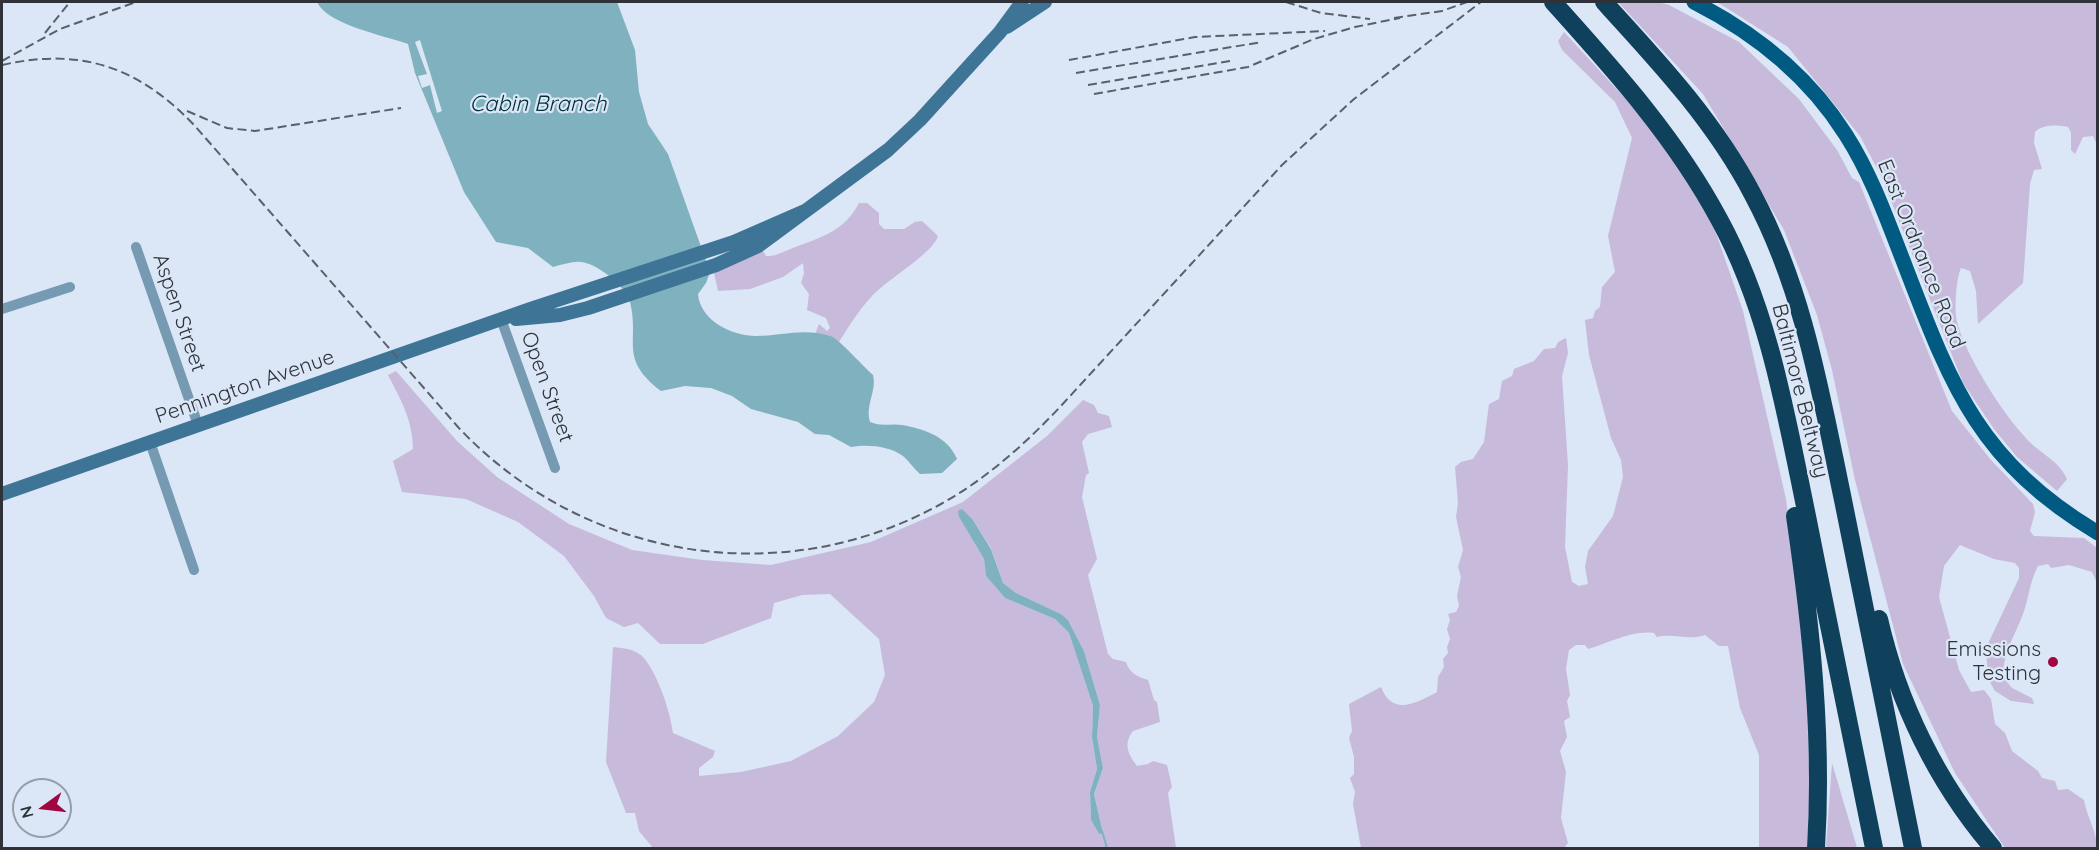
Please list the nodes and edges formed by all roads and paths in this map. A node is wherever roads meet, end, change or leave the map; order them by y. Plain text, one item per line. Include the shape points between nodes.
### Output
1 (1022, 2) edge
2 (1046, 2) edge
3 (1553, 2) edge
4 (1604, 2) edge
5 (1694, 2) edge
6 (1000, 32) junction
7 (805, 211) junction
8 (136, 247) dead end
9 (70, 287) dead end
10 (1795, 290) junction
11 (1758, 307) junction
12 (2, 309) edge
13 (501, 319) junction
14 (198, 425) junction
15 (150, 442) junction
16 (555, 468) dead end
17 (2, 494) edge
18 (2097, 533) edge
19 (194, 570) dead end
20 (1816, 849) edge
21 (1874, 849) edge
22 (1913, 849) edge
23 (1993, 849) edge

1 - 6 main road, Pennington Avenue
2 - 6 main road, Pennington Avenue
3 - 11 highway, Baltimore Beltway via 1661,126 1690,168 1720,220
4 - 10 highway, Baltimore Beltway via 1723,143 1778,246
5 - 18 main road, East Ordnance Road via 1760,42 1820,99 1868,175 1943,365 1966,408 1988,440 2036,491
6 - 7 main road, Pennington Avenue via 888,150
7 - 13 main road, Pennington Avenue via 711,249
7 - 13 main road, Pennington Avenue via 758,246 716,265 560,315
8 - 14 street, Aspen Street
9 - 12 street
10 - 22 highway, Baltimore Beltway via 1818,378
10 - 23 highway via 1825,389 1892,668 1922,742 1960,805
11 - 20 highway via 1785,451 1816,677
11 - 21 highway, Baltimore Beltway via 1780,391
13 - 14 main road, Pennington Avenue
13 - 16 street, Open Street
14 - 15 main road, Pennington Avenue
15 - 17 main road, Pennington Avenue
15 - 19 street

